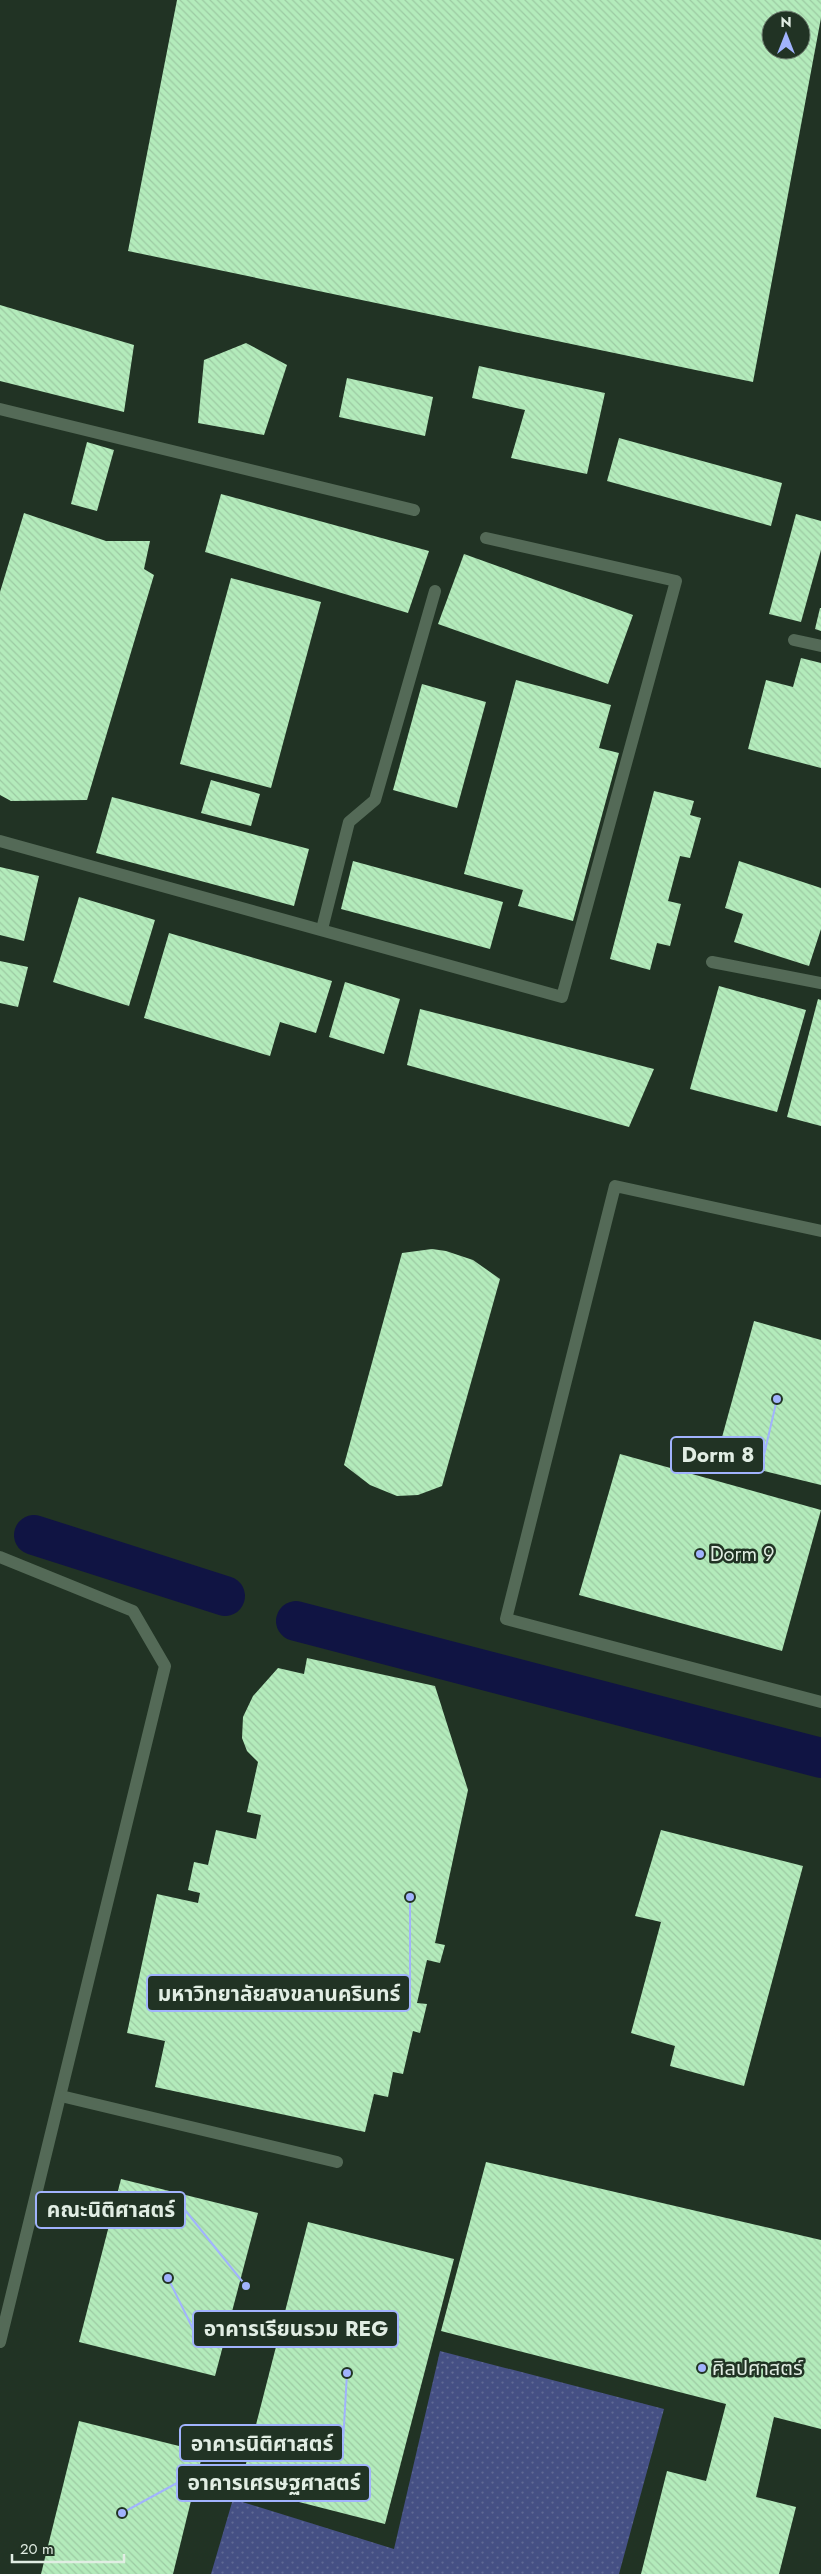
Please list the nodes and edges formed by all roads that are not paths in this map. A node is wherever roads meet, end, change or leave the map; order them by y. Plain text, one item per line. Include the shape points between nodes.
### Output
1 (0, 409) edge
2 (414, 510) dead end
3 (486, 538) dead end
4 (435, 591) dead end
5 (794, 640) dead end
6 (821, 646) edge
7 (0, 842) edge
8 (322, 929) junction
9 (712, 962) dead end
10 (821, 983) edge
11 (821, 1231) edge
12 (0, 1557) edge
13 (821, 1702) edge
14 (61, 2096) junction
15 (337, 2162) dead end
16 (0, 2342) edge

1 - 2 street
3 - 8 street via 676,581 562,997
4 - 8 street via 375,800 349,822
5 - 6 street
7 - 8 street
9 - 10 street
11 - 13 street via 615,1186 506,1620
12 - 14 street via 133,1611 165,1666
14 - 15 street
14 - 16 street

